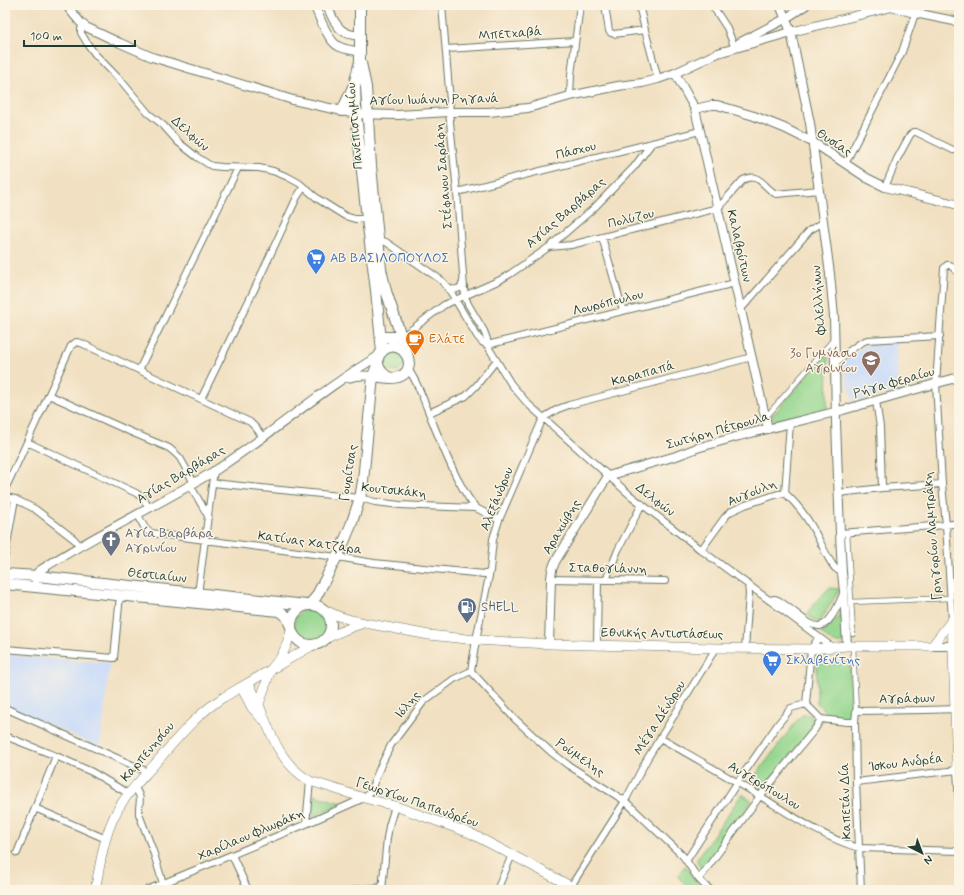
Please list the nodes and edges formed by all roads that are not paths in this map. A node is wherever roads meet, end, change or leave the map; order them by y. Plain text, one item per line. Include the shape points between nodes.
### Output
1 (66, 5) edge
2 (314, 5) edge
3 (327, 5) edge
4 (360, 5) edge
5 (442, 5) edge
6 (580, 5) edge
7 (605, 5) edge
8 (639, 5) edge
9 (712, 5) edge
10 (780, 5) edge
11 (806, 5) edge
12 (917, 9) edge
13 (786, 19) junction
14 (959, 22) edge
15 (83, 25) junction
16 (645, 30) junction
17 (791, 32) junction
18 (360, 36) junction
19 (575, 41) junction
20 (734, 46) junction
21 (447, 49) junction
22 (718, 53) junction
23 (360, 57) junction
24 (676, 73) junction
25 (658, 79) junction
26 (355, 81) junction
27 (570, 96) junction
28 (695, 108) junction
29 (342, 111) junction
30 (449, 112) junction
31 (356, 114) junction
32 (367, 114) junction
33 (700, 132) junction
34 (652, 143) junction
35 (814, 143) junction
36 (959, 148) edge
37 (844, 164) junction
38 (238, 168) junction
39 (885, 187) junction
40 (304, 188) junction
41 (820, 190) junction
42 (457, 192) junction
43 (959, 205) edge
44 (718, 208) junction
45 (372, 218) junction
46 (824, 222) junction
47 (602, 237) junction
48 (374, 240) junction
49 (549, 247) junction
50 (957, 269) edge
51 (463, 279) junction
52 (735, 283) junction
53 (447, 286) junction
54 (465, 296) junction
55 (455, 300) junction
56 (741, 309) junction
57 (623, 311) junction
58 (402, 336) junction
59 (940, 336) junction
60 (381, 337) junction
61 (834, 339) junction
62 (487, 345) junction
63 (380, 357) junction
64 (408, 357) junction
65 (752, 357) junction
66 (496, 361) junction
67 (835, 363) junction
68 (408, 369) junction
69 (139, 370) junction
70 (373, 376) junction
71 (959, 377) edge
72 (391, 378) junction
73 (341, 380) junction
74 (936, 384) junction
75 (49, 395) junction
76 (201, 399) junction
77 (876, 401) junction
78 (836, 412) junction
79 (429, 413) junction
80 (766, 417) junction
81 (543, 418) junction
82 (790, 424) junction
83 (768, 429) junction
84 (263, 437) junction
85 (27, 442) junction
86 (214, 470) junction
87 (608, 476) junction
88 (213, 482) junction
89 (192, 484) junction
90 (942, 484) junction
91 (882, 488) junction
92 (5, 490) edge
93 (785, 493) junction
94 (838, 493) junction
95 (5, 497) edge
96 (360, 498) junction
97 (15, 499) junction
98 (642, 504) junction
99 (149, 508) junction
100 (476, 508) junction
101 (138, 514) junction
102 (208, 516) junction
103 (499, 520) junction
104 (959, 523) edge
105 (946, 526) junction
106 (843, 533) junction
107 (206, 540) junction
108 (80, 546) junction
109 (701, 550) junction
110 (5, 555) edge
111 (337, 557) junction
112 (490, 571) junction
113 (842, 573) junction
114 (5, 574) edge
115 (551, 579) junction
116 (598, 580) junction
117 (606, 580) junction
118 (36, 581) junction
119 (665, 581) dead end
120 (5, 584) edge
121 (748, 584) junction
122 (319, 591) junction
123 (844, 591) junction
124 (198, 594) junction
125 (120, 595) junction
126 (951, 598) junction
127 (770, 600) junction
128 (850, 602) junction
129 (308, 605) junction
130 (322, 608) junction
131 (956, 617) edge
132 (365, 623) junction
133 (291, 628) junction
134 (853, 634) dead end
135 (819, 637) junction
136 (325, 639) junction
137 (476, 640) junction
138 (549, 644) junction
139 (313, 645) junction
140 (597, 645) junction
141 (850, 646) junction
142 (932, 646) junction
143 (956, 646) edge
144 (5, 648) edge
145 (716, 648) junction
146 (832, 648) junction
147 (745, 649) junction
148 (811, 649) junction
149 (271, 669) junction
150 (471, 671) junction
151 (245, 685) junction
152 (259, 704) junction
153 (806, 704) junction
154 (5, 708) edge
155 (957, 709) edge
156 (856, 711) junction
157 (821, 719) junction
158 (855, 722) junction
159 (266, 723) junction
160 (5, 736) edge
161 (660, 738) junction
162 (56, 756) junction
163 (958, 770) edge
164 (148, 772) junction
165 (310, 781) junction
166 (856, 782) junction
167 (737, 783) junction
168 (132, 790) junction
169 (760, 796) junction
170 (364, 798) junction
171 (625, 801) junction
172 (959, 802) edge
173 (396, 806) junction
174 (35, 808) junction
175 (306, 824) junction
176 (106, 839) junction
177 (859, 848) junction
178 (959, 851) edge
179 (17, 853) dead end
180 (232, 855) junction
181 (512, 855) junction
182 (684, 858) junction
183 (699, 879) junction
184 (164, 887) edge
185 (383, 888) edge
186 (575, 888) edge
187 (95, 890) edge
188 (146, 890) edge
189 (248, 890) edge
190 (355, 890) edge
191 (497, 890) edge
192 (711, 890) edge
193 (861, 890) edge

1 - 15 street, Αγίου Ιωάννη Ρηγανά
2 - 23 street via 335,44
3 - 18 street via 340,29
4 - 18 main road
5 - 21 street, Στέφανου Σαράφη
6 - 19 street
7 - 16 street via 611,33
8 - 16 street
9 - 20 street via 727,28
10 - 13 street, Φιλελλήνων
11 - 13 street
12 - 14 street, Αγίου Ιωάννη Ρηγανά
12 - 17 street, Αγίου Ιωάννη Ρηγανά via 892,7
12 - 37 street via 902,52
13 - 17 street, Φιλελλήνων
13 - 20 street
15 - 29 street, Αγίου Ιωάννη Ρηγανά via 152,57 286,98
15 - 38 street, Δελφών via 81,33 95,54 178,142 208,164
16 - 25 street
17 - 22 street, Αγίου Ιωάννη Ρηγανά
17 - 35 street, Φιλελλήνων
18 - 23 main road
19 - 21 street, Μπετχαβά
19 - 27 street
20 - 22 street
21 - 30 street, Στέφανου Σαράφη
22 - 24 street, Αγίου Ιωάννη Ρηγανά
23 - 26 main road, Πανεπιστημίου
23 - 32 main road, Πανεπιστημίου via 366,87
24 - 25 street, Αγίου Ιωάννη Ρηγανά
24 - 28 street, Καλαβρύτων
25 - 27 street, Αγίου Ιωάννη Ρηγανά
26 - 29 main road
26 - 31 main road, Πανεπιστημίου
27 - 30 street, Αγίου Ιωάννη Ρηγανά via 528,108 489,112
28 - 33 street, Καλαβρύτων
28 - 35 street, Θυσίας via 712,105 754,116
29 - 31 street, Αγίου Ιωάννη Ρηγανά
30 - 32 street, Αγίου Ιωάννη Ρηγανά
30 - 42 street, Στέφανου Σαράφη
31 - 32 street, Αγίου Ιωάννη Ρηγανά
31 - 45 main road, Πανεπιστημίου
32 - 45 main road, Πανεπιστημίου
33 - 34 street, Πάσχου
33 - 44 street, Καλαβρύτων
34 - 42 street, Πάσχου
34 - 49 street, Αγίας Βαρβάρας via 634,167 604,198
35 - 37 street, Θυσίας
35 - 41 street, Φιλελλήνων
36 - 39 street via 953,150 913,132 897,159
37 - 39 street, Θυσίας
38 - 40 street, Δελφών via 273,171
38 - 69 street
39 - 43 street, Θυσίας
40 - 45 street, Δελφών via 345,216 355,219
40 - 76 street via 297,197
41 - 44 street via 776,194 755,178 747,178
41 - 46 street, Φιλελλήνων
42 - 51 street, Στέφανου Σαράφη
44 - 47 street, Πολύζου
44 - 52 street, Καλαβρύτων
45 - 48 main road, Πανεπιστημίου
46 - 56 street via 810,230
46 - 61 street, Φιλελλήνων via 833,302
47 - 49 street, Πολύζου via 571,245
47 - 57 street
48 - 53 street, Δελφών via 386,242
48 - 58 main road, Πανεπιστημίου
48 - 60 main road, Πανεπιστημίου
49 - 54 street, Αγίας Βαρβάρας via 510,274
50 - 59 street, Γρηγορίου Λαμπράκη via 949,265 944,268
51 - 53 street via 460,288 455,290
51 - 54 street, Στέφανου Σαράφη
52 - 56 street, Καλαβρύτων
52 - 57 street, Λουρόπουλου
53 - 55 street, Δελφών
54 - 55 street, Αγίας Βαρβάρας
54 - 62 street, Δελφών via 484,331
55 - 58 street, Αγίας Βαρβάρας
55 - 62 street, Δελφών via 476,336
56 - 65 street, Καλαβρύτων
57 - 62 street, Λουρόπουλου
58 - 60 main road
58 - 64 main road, Πανεπιστημίου
59 - 67 street via 867,340
59 - 74 street, Γρηγορίου Λαμπράκη
60 - 63 main road, Πανεπιστημίου
61 - 67 street, Φιλελλήνων
61 - 80 street
62 - 66 street, Δελφών
63 - 64 main road via 386,349 396,347 406,352
63 - 70 main road, Γουρίτσας
63 - 72 main road via 379,368
63 - 73 street, Αγίας Βαρβάρας
64 - 68 main road
65 - 80 street, Καλαβρύτων
65 - 81 street, Καραπαπά via 569,405
66 - 79 street via 466,396
66 - 81 street, Δελφών via 515,390
67 - 78 street, Φιλελλήνων
68 - 72 main road via 401,376
68 - 79 street via 415,378
69 - 75 street via 76,342 71,346
69 - 76 street
70 - 72 main road
70 - 73 street, Αγίας Βαρβάρας via 353,376
70 - 96 main road, Γουρίτσας
71 - 74 street, Ρήγα Φεραίου
73 - 84 street, Αγίας Βαρβάρας
74 - 77 street, Ρήγα Φεραίου
74 - 90 street, Γρηγορίου Λαμπράκη
75 - 85 street
75 - 89 street via 169,448 180,458
76 - 84 street via 250,422
77 - 78 street, Ρήγα Φεραίου
77 - 91 street via 880,427
78 - 82 street, Σωτήρη Πέτρουλα
78 - 94 street, Φιλελλήνων
79 - 100 street via 454,471
80 - 83 street, Καλαβρύτων
81 - 87 street, Δελφών
81 - 103 street, Αλεξάνδρου
82 - 83 street, Σωτήρη Πέτρουλα
82 - 93 street, Αυγούλη
83 - 87 street, Σωτήρη Πέτρουλα via 706,445
84 - 86 street, Αγίας Βαρβάρας
85 - 92 street
85 - 99 street via 136,493 143,498
86 - 88 street
86 - 89 street, Αγίας Βαρβάρας
87 - 98 street, Δελφών
87 - 115 street, Αραχώβης via 555,562
88 - 96 street, Κουτσικάκη
88 - 102 street
89 - 99 street, Αγίας Βαρβάρας
89 - 102 street
90 - 91 street
90 - 105 street, Γρηγορίου Λαμπράκη
91 - 94 street
93 - 109 street, Αυγούλη via 730,512
93 - 113 street via 801,510 832,564
94 - 106 street, Φιλελλήνων
95 - 97 street
96 - 100 street, Κουτσικάκη via 400,505
96 - 111 main road, Γουρίτσας
97 - 108 street via 35,509
97 - 110 street
98 - 109 street, Δελφών
98 - 117 street
99 - 101 street, Αγίας Βαρβάρας
100 - 103 street, Κουτσικάκη
101 - 107 street, Κατίνας Χατζάρα via 148,532
101 - 108 street, Αγίας Βαρβάρας
102 - 107 street
103 - 112 street, Αλεξάνδρου via 493,539
104 - 105 street
105 - 106 street
105 - 126 street, Γρηγορίου Λαμπράκη
106 - 113 street, Φιλελλήνων
106 - 128 street
107 - 111 street, Κατίνας Χατζάρα
107 - 124 street
108 - 118 street, Αγίας Βαρβάρας via 38,572
109 - 121 street, Δελφών
111 - 112 street, Κατίνας Χατζάρα via 484,574
111 - 122 main road, Γουρίτσας
112 - 137 street, Αλεξάνδρου
113 - 123 street, Φιλελλήνων
114 - 118 main road, Θεστιαίων
115 - 116 street, Σταθογιάννη
115 - 138 street, Αραχώβης
116 - 117 street, Σταθογιάννη
116 - 140 street
117 - 119 street, Σταθογιάννη
118 - 120 main road, Θεστιαίων
118 - 124 main road, Θεστιαίων
118 - 125 main road, Θεστιαίων
121 - 127 street, Δελφών
121 - 147 street
122 - 129 main road, Γουρίτσας
122 - 130 main road, Γουρίτσας via 318,597
123 - 127 street via 830,620 822,626 810,624 776,599
123 - 141 street, Φιλελλήνων
124 - 129 main road, Θεστιαίων
125 - 133 main road, Θεστιαίων via 279,611 288,618
125 - 144 street via 114,658
126 - 128 street
126 - 131 street, Γρηγορίου Λαμπράκη
127 - 135 street, Δελφών
128 - 134 street
129 - 130 main road
129 - 133 main road via 295,612
130 - 132 main road, Εθνικής Αντιστάσεως via 338,616
130 - 136 main road via 328,615 331,628
131 - 142 main road
131 - 143 main road, Γρηγορίου Λαμπράκη
132 - 136 main road, Εθνικής Αντιστάσεως
132 - 137 main road, Εθνικής Αντιστάσεως via 429,635
133 - 139 main road via 300,642
133 - 149 main road, Καρπενησίου via 287,644
135 - 146 street, Δελφών
135 - 148 street
136 - 139 main road
137 - 138 main road, Εθνικής Αντιστάσεως
137 - 150 street
138 - 140 main road, Εθνικής Αντιστάσεως
139 - 149 main road, Καρπενησίου
140 - 145 main road, Εθνικής Αντιστάσεως
141 - 142 main road, Εθνικής Αντιστάσεως
141 - 146 main road, Εθνικής Αντιστάσεως
141 - 156 street
142 - 143 street, Εθνικής Αντιστάσεως
143 - 155 main road, Γρηγορίου Λαμπράκη
145 - 147 main road, Εθνικής Αντιστάσεως
145 - 161 street, Μέγα Δένδρου
146 - 148 main road, Εθνικής Αντιστάσεως
147 - 148 main road, Εθνικής Αντιστάσεως
148 - 153 street
149 - 151 main road, Καρπενησίου
149 - 152 main road
150 - 170 street, Ιόλης via 454,679 424,701 391,745 370,792
150 - 171 street, Ρούμελης via 515,719 551,752
151 - 152 main road
151 - 159 main road via 252,708
151 - 164 main road, Καρπενησίου via 201,713
152 - 159 main road
153 - 157 street
153 - 167 street via 791,708
154 - 164 street
155 - 156 street, Αγράφων
155 - 163 main road, Γρηγορίου Λαμπράκη
156 - 158 street, Καπετάν Δία
157 - 158 street
157 - 169 street
158 - 166 street, Καπετάν Δία
159 - 165 main road, Γεωργίου Παπανδρέου via 286,761
160 - 162 street
161 - 167 street, Αυγερόπουλου
161 - 171 street, Μέγα Δένδρου
162 - 168 street
162 - 174 street
163 - 166 street, Ίσκου Ανδρέα
163 - 172 street, Γρηγορίου Λαμπράκη
164 - 168 main road, Καρπενησίου
165 - 170 main road, Γεωργίου Παπανδρέου
165 - 175 street
166 - 177 street, Καπετάν Δία
167 - 169 street, Αυγερόπουλου
167 - 182 street
168 - 176 main road, Καρπενησίου via 115,814
168 - 184 street via 140,795 139,814
169 - 177 street, Αυγερόπουλου via 796,819
169 - 183 street
170 - 173 main road, Γεωργίου Παπανδρέου
170 - 175 street, Χαρίλαου Φλωράκη
171 - 182 street, Ρούμελης
171 - 186 street, Μέγα Δένδρου
173 - 181 main road, Γεωργίου Παπανδρέου via 470,833
173 - 185 street via 387,838
174 - 176 street
174 - 179 street
175 - 180 street, Χαρίλαου Φλωράκη
176 - 187 main road, Καρπενησίου
177 - 178 street, Αυγερόπουλου
177 - 193 street, Καπετάν Δία
180 - 184 street, Χαρίλαου Φλωράκη
180 - 189 street
181 - 186 main road, Γεωργίου Παπανδρέου
181 - 191 street
182 - 183 street, Ρούμελης
183 - 192 street, Ρούμελης
184 - 188 street, Χαρίλαου Φλωράκη
185 - 190 street

